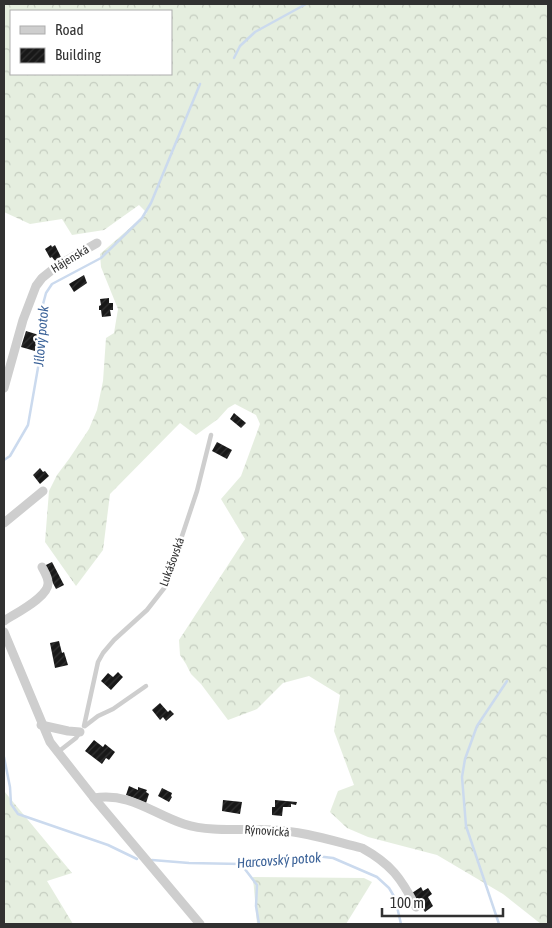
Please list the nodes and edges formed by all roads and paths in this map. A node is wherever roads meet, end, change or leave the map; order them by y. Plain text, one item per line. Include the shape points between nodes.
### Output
1 (97, 243) dead end
2 (4, 388) edge
3 (211, 435) dead end
4 (43, 491) dead end
5 (4, 523) edge
6 (42, 567) dead end
7 (4, 621) edge
8 (4, 632) edge
9 (146, 686) dead end
10 (41, 725) junction
11 (82, 729) junction
12 (57, 752) junction
13 (94, 798) junction
14 (416, 907) dead end
15 (200, 924) edge

1 - 2 street, Hájenská via 56,266 36,286
3 - 11 lane, Lukášovská via 197,490 165,587 147,610 103,653
4 - 5 street
6 - 7 street via 48,582 42,595
8 - 10 street
9 - 11 lane
10 - 11 street via 68,731
10 - 12 street
11 - 12 lane via 76,738
12 - 13 street
13 - 14 street, Rýnovická via 118,797 197,827 286,831 362,848 396,873
13 - 15 street

